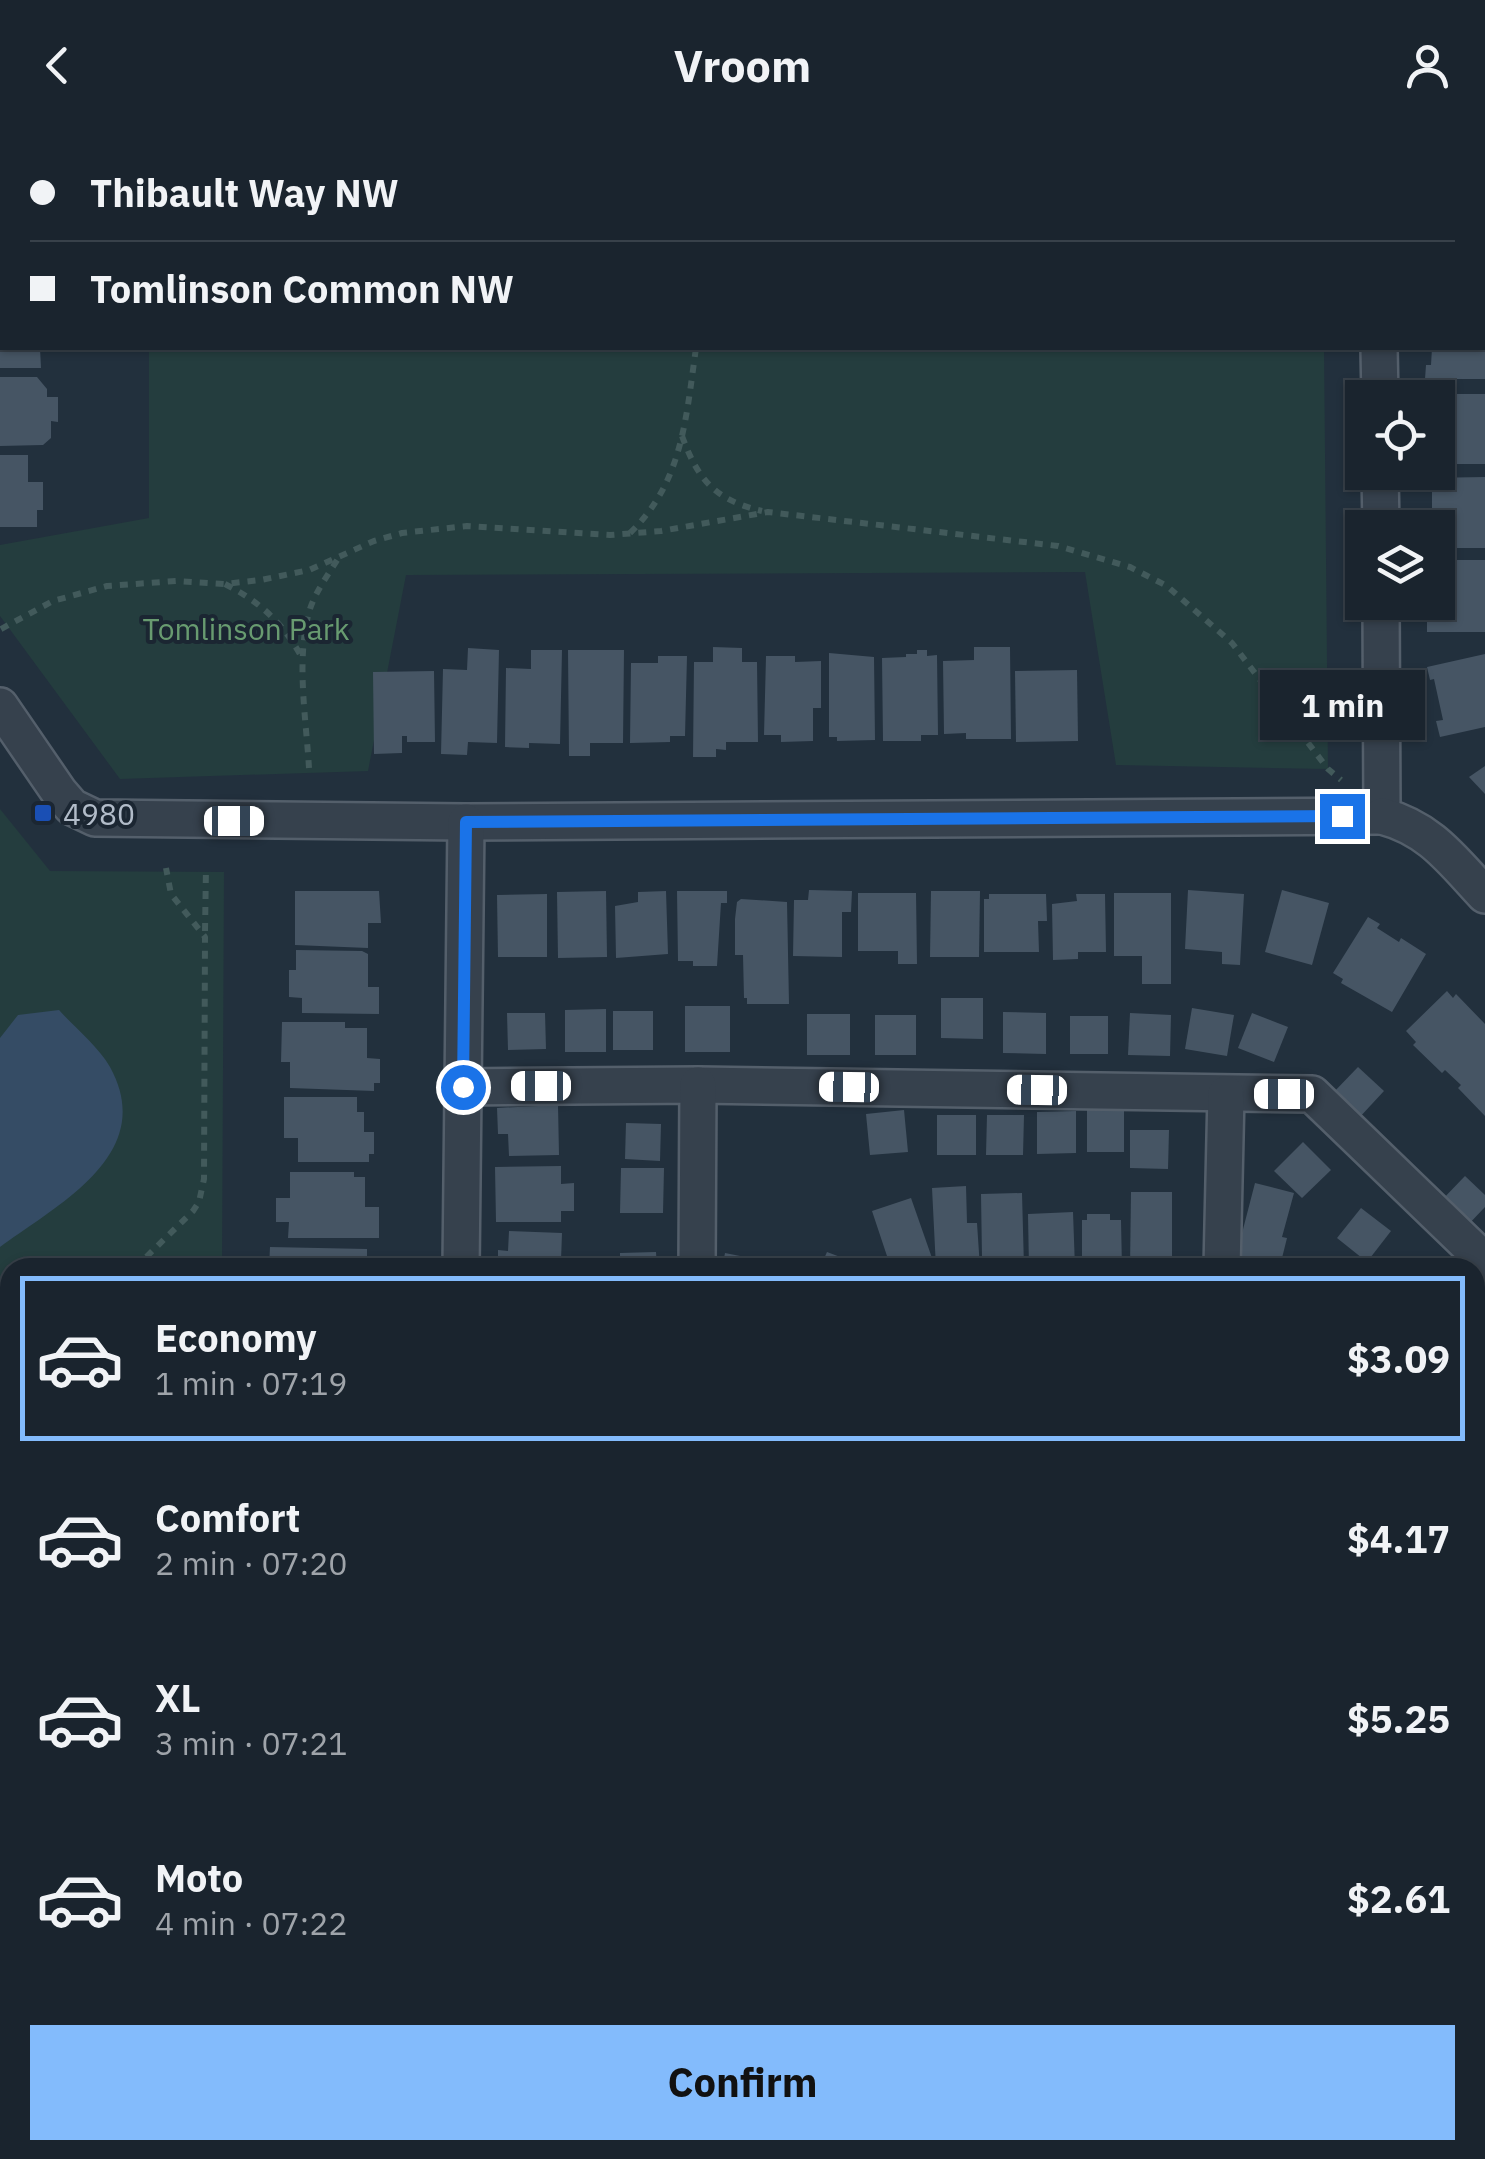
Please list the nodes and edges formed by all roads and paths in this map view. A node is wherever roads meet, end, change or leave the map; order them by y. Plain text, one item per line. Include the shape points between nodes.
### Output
1 (696, 350) edge
2 (1380, 350) edge
3 (1380, 380) edge
4 (682, 436) junction
5 (768, 512) junction
6 (630, 534) junction
7 (340, 556) junction
8 (224, 584) junction
9 (1381, 620) edge
10 (1, 629) edge
11 (303, 659) junction
12 (0, 706) edge
13 (309, 768) dead end
14 (1382, 816) junction
15 (466, 822) junction
16 (166, 868) dead end
17 (206, 868) dead end
18 (1485, 895) edge
19 (205, 938) junction
20 (698, 1085) junction
21 (463, 1087) junction
22 (1226, 1094) junction
23 (145, 1258) edge
24 (461, 1258) edge
25 (697, 1258) edge
26 (1222, 1258) edge
27 (1482, 1258) edge

1 - 4 path
2 - 3 street
4 - 5 path via 693,466 719,494
4 - 6 path via 657,504
5 - 6 path
5 - 14 path via 1058,546 1130,566 1213,624 1328,769
6 - 7 path via 430,529
7 - 8 path via 310,570
7 - 11 path via 310,610
8 - 10 path via 106,586 53,600
8 - 11 path via 270,613
9 - 14 street
11 - 13 path
12 - 15 street via 59,792 95,818
14 - 15 street
14 - 18 street via 1428,835
15 - 21 street
16 - 19 path via 171,894
17 - 19 path
19 - 23 path via 203,1190 193,1211
20 - 21 street
20 - 22 street
20 - 25 street
21 - 24 street
22 - 26 street
22 - 27 street via 1312,1094

